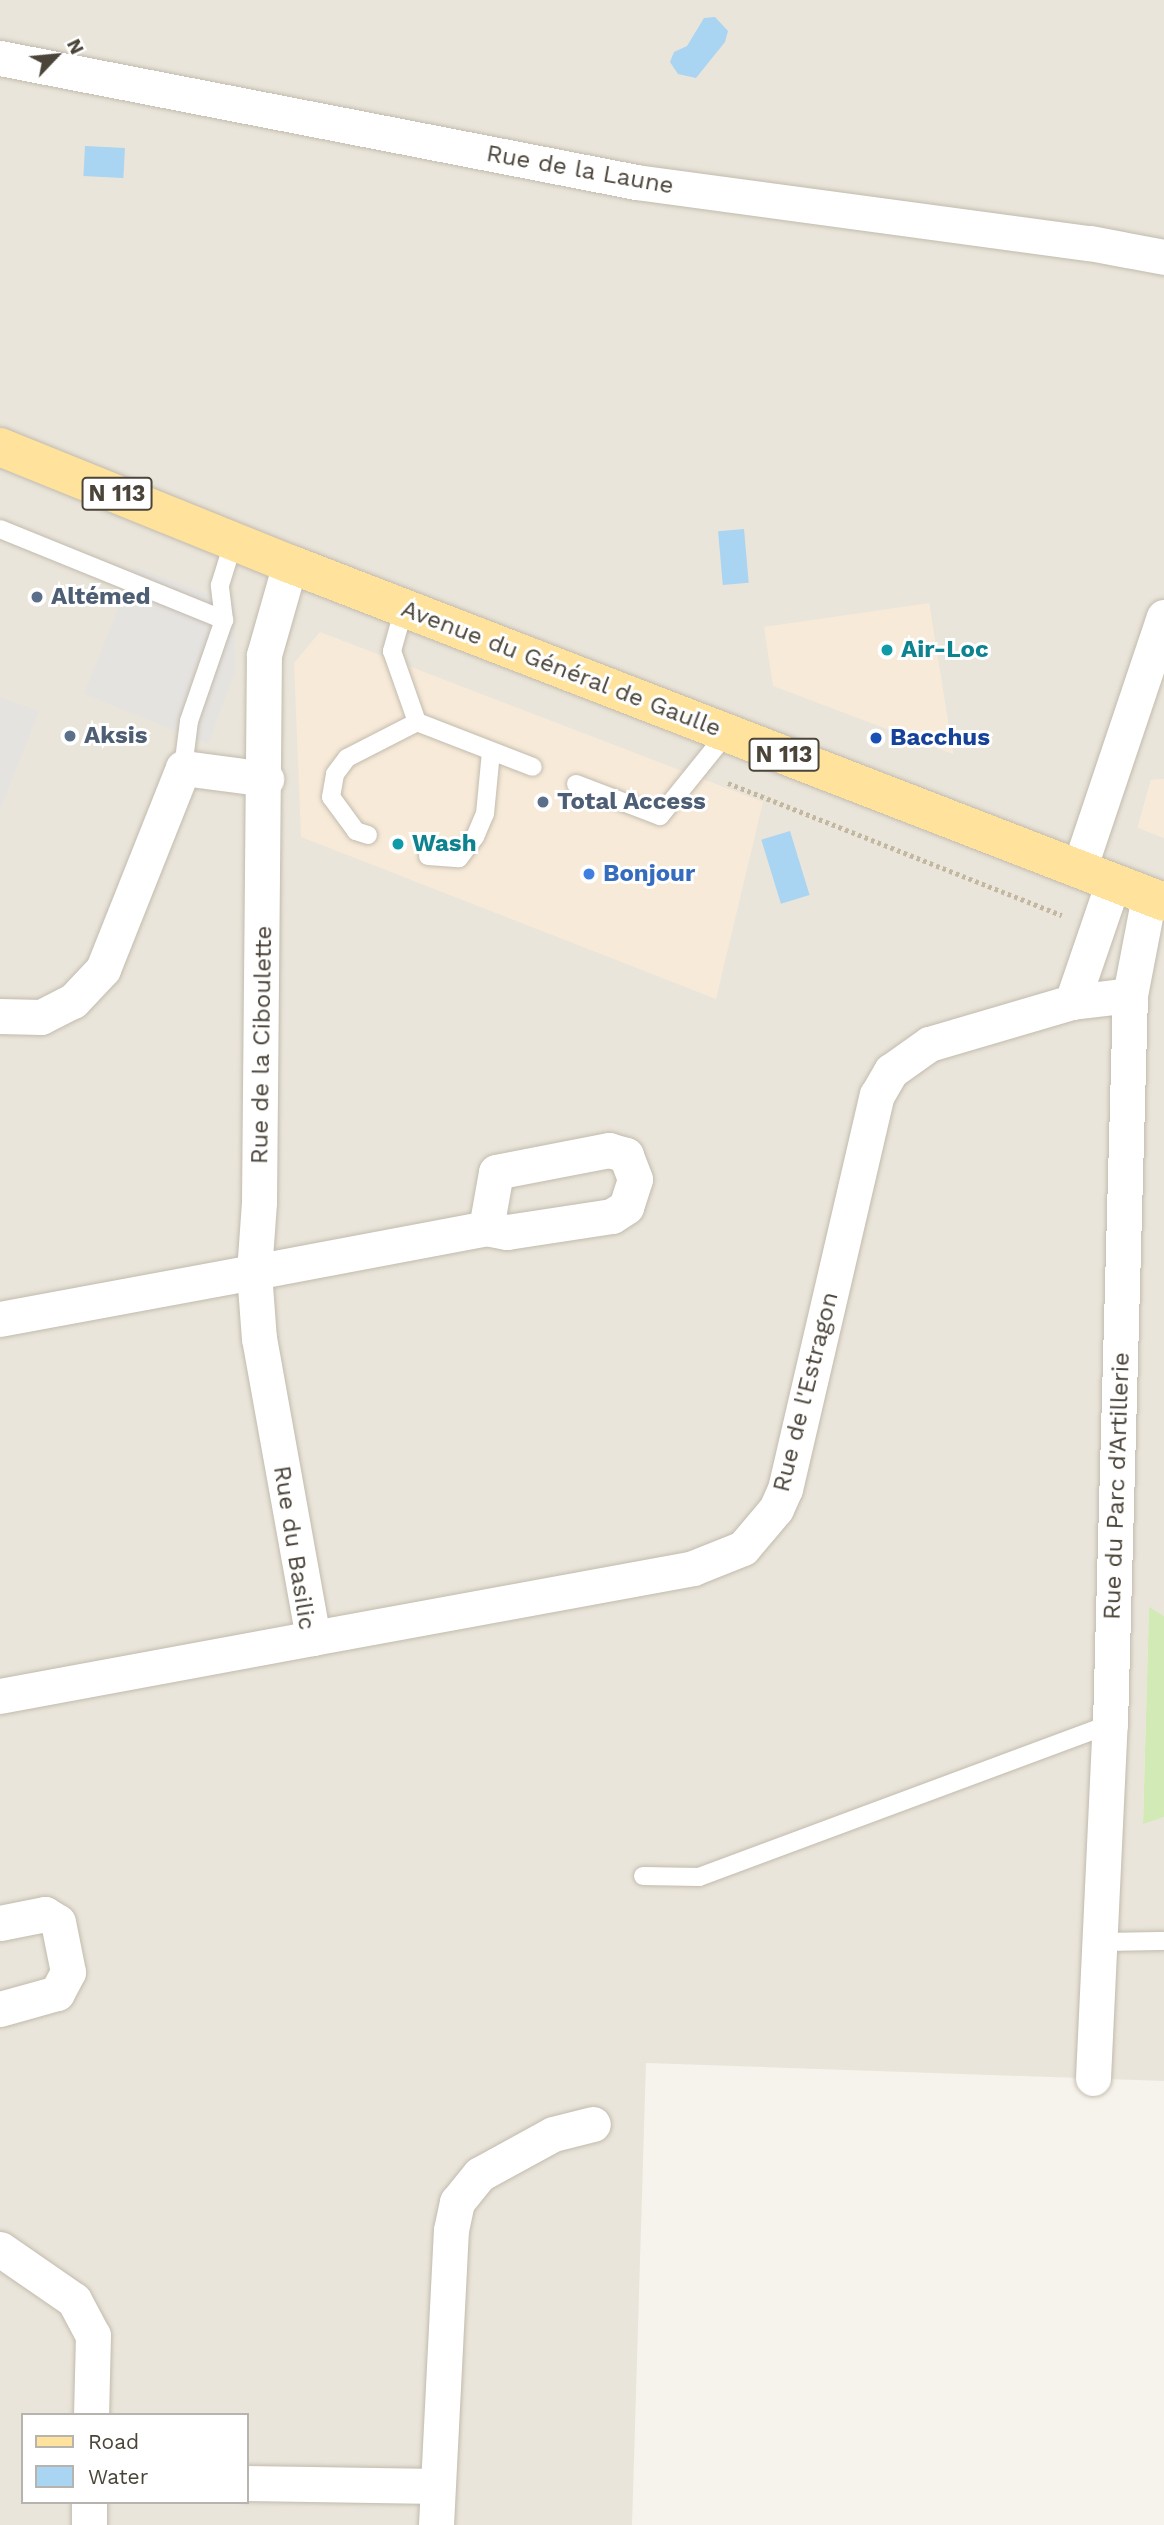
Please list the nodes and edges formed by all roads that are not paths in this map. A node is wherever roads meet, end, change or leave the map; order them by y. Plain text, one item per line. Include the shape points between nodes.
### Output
1 (0, 58) edge
2 (1164, 257) edge
3 (0, 447) edge
4 (0, 529) edge
5 (234, 540) junction
6 (290, 564) junction
7 (404, 608) junction
8 (1164, 617) edge
9 (224, 620) junction
10 (417, 722) junction
11 (727, 733) junction
12 (491, 752) junction
13 (533, 767) dead end
14 (183, 768) junction
15 (266, 779) junction
16 (576, 784) dead end
17 (368, 835) dead end
18 (428, 856) dead end
19 (1096, 875) junction
20 (1156, 899) edge
21 (1130, 995) junction
22 (1072, 1002) junction
23 (0, 1016) edge
24 (486, 1228) dead end
25 (254, 1272) junction
26 (0, 1320) edge
27 (313, 1638) junction
28 (0, 1696) edge
29 (1110, 1724) junction
30 (643, 1876) dead end
31 (0, 1923) edge
32 (1164, 1941) edge
33 (1100, 1942) junction
34 (0, 2009) edge
35 (1093, 2078) dead end
36 (593, 2124) dead end
37 (12, 2257) edge
38 (91, 2413) edge
39 (248, 2483) edge
40 (437, 2486) junction
41 (89, 2504) edge
42 (89, 2525) edge
43 (436, 2525) edge

1 - 2 street, Rue de la Laune via 636,182
3 - 5 main road, Avenue du Général de Gaulle / N 113
4 - 9 lane
5 - 6 main road, Avenue du Général de Gaulle / N 113
5 - 9 lane via 220,585
6 - 7 main road, Avenue du Général de Gaulle / N 113
6 - 15 street, Rue de la Ciboulette via 264,655
7 - 10 lane via 392,651
7 - 11 main road, Avenue du Général de Gaulle / N 113
8 - 19 street
9 - 14 lane via 189,721
10 - 12 lane
10 - 17 lane via 347,758 335,774 331,797 356,831
11 - 16 lane via 660,816
11 - 19 main road, Avenue du Général de Gaulle / N 113
12 - 13 lane
12 - 18 lane via 485,814 475,837 459,858
14 - 15 street
14 - 23 street via 103,969 73,1001 41,1017
15 - 25 street, Rue de la Ciboulette
19 - 20 main road, Avenue du Général de Gaulle / N 113
19 - 22 street via 1096,928
20 - 21 street, Rue du Parc d'Artillerie
21 - 22 street, Rue de l'Estragon
21 - 29 street, Rue du Parc d'Artillerie
22 - 27 street, Rue de l'Estragon via 929,1044 891,1071 877,1095 785,1489 776,1509 743,1548 693,1568
24 - 25 street
25 - 26 street
25 - 27 street, Rue du Basilic via 259,1339
27 - 28 street, Rue du Basilic
29 - 30 lane via 699,1877
29 - 33 street, Rue du Parc d'Artillerie
31 - 34 street via 45,1914 58,1922 68,1972 57,1993
32 - 33 lane
33 - 35 street, Rue du Parc d'Artillerie
36 - 40 street via 553,2134 480,2174 457,2202 451,2230
37 - 38 street via 74,2300 93,2335
39 - 40 street
40 - 43 street
41 - 42 street

